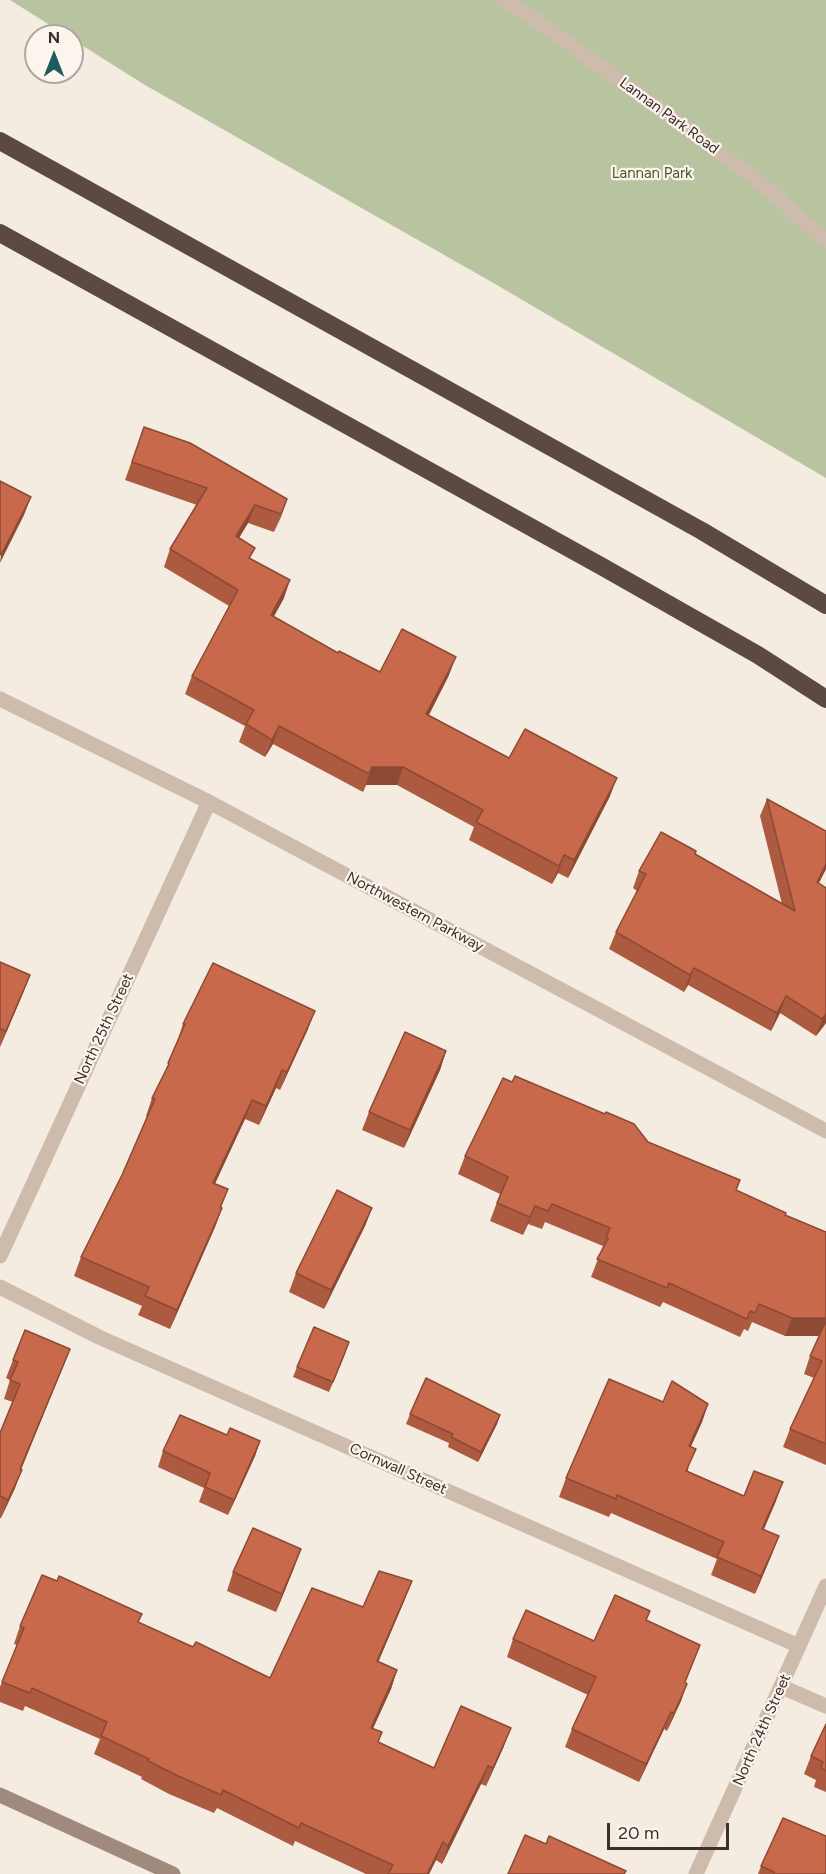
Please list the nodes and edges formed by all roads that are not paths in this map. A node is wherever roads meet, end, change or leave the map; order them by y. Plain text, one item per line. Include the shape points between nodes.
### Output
1 (503, 0) edge
2 (0, 141) edge
3 (0, 233) edge
4 (826, 241) edge
5 (826, 605) edge
6 (0, 699) edge
7 (826, 699) edge
8 (209, 802) junction
9 (826, 1131) edge
10 (2, 1246) edge
11 (0, 1287) edge
12 (826, 1586) edge
13 (799, 1646) junction
14 (782, 1686) junction
15 (826, 1706) edge
16 (0, 1795) edge
17 (173, 1874) edge
18 (696, 1874) edge

1 - 4 street, Lannan Park Road via 755,178
2 - 5 highway via 702,531
3 - 7 highway via 601,566 758,655
6 - 8 street, Northwestern Parkway
8 - 9 street, Northwestern Parkway
8 - 10 street, North 25th Street
11 - 13 street, Cornwall Street via 100,1338
12 - 13 street, North 24th Street
13 - 14 street, North 24th Street
14 - 15 street
14 - 18 street, North 24th Street
16 - 17 street

